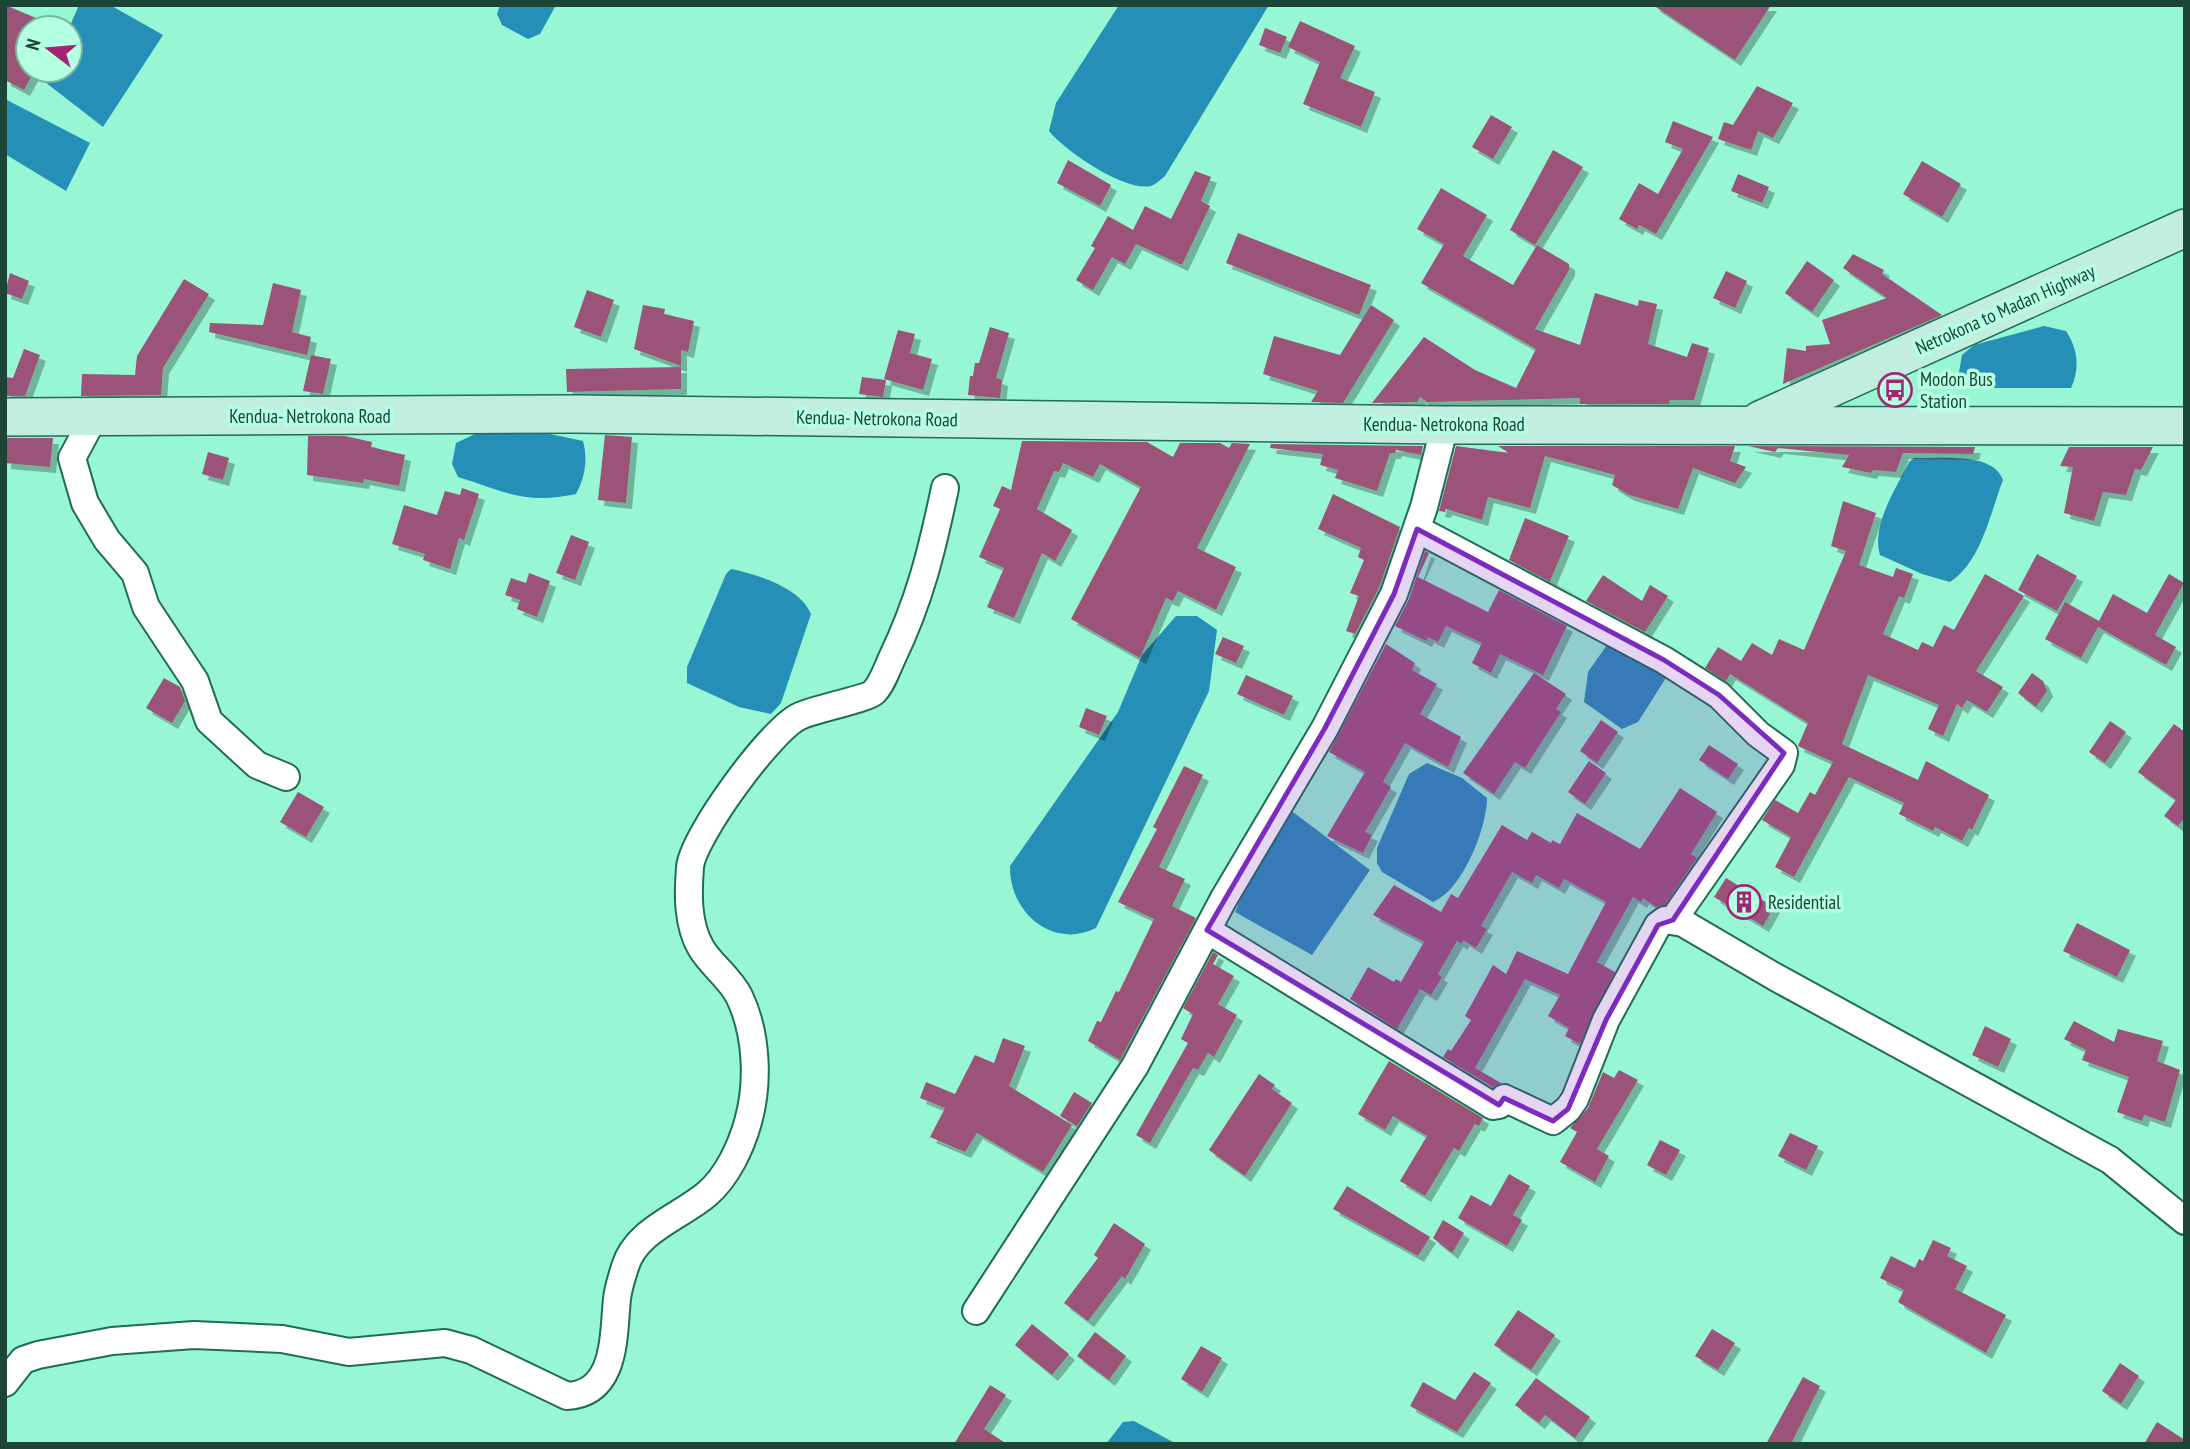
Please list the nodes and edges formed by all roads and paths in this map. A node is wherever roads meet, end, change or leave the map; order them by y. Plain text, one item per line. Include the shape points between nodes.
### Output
1 (2185, 228) edge
2 (5, 417) edge
3 (94, 417) junction
4 (1444, 425) junction
5 (1749, 425) junction
6 (2185, 426) edge
7 (945, 488) dead end
8 (1416, 529) junction
9 (286, 777) dead end
10 (1674, 920) junction
11 (1207, 930) junction
12 (2185, 1221) edge
13 (976, 1311) dead end
14 (5, 1383) edge

1 - 5 main road, Netrokona to Madan Highway
2 - 3 main road, Kendua- Netrokona Road
3 - 4 main road, Kendua- Netrokona Road via 575,414
3 - 9 street via 72,457 85,503 107,540 135,573 146,607 195,681 209,721 257,765
4 - 5 main road, Kendua- Netrokona Road
4 - 8 street
5 - 6 main road, Kendua- Netrokona Road
7 - 14 street via 929,566 876,691 797,716 767,743 701,835 690,862 688,906 700,947 739,996 752,1039 754,1080 748,1121 734,1159 710,1192 655,1228 627,1262 617,1295 610,1362 595,1385 577,1396 567,1396 471,1350 445,1343 349,1352 282,1339 194,1335 112,1341 38,1355 23,1360
8 - 10 street via 1664,660 1719,695 1784,753 1781,765
8 - 11 street via 1394,594 1325,728
10 - 11 street via 1658,925 1606,1020 1575,1099 1553,1121 1507,1099 1493,1106
10 - 12 street via 2110,1160
11 - 13 street via 1135,1066

